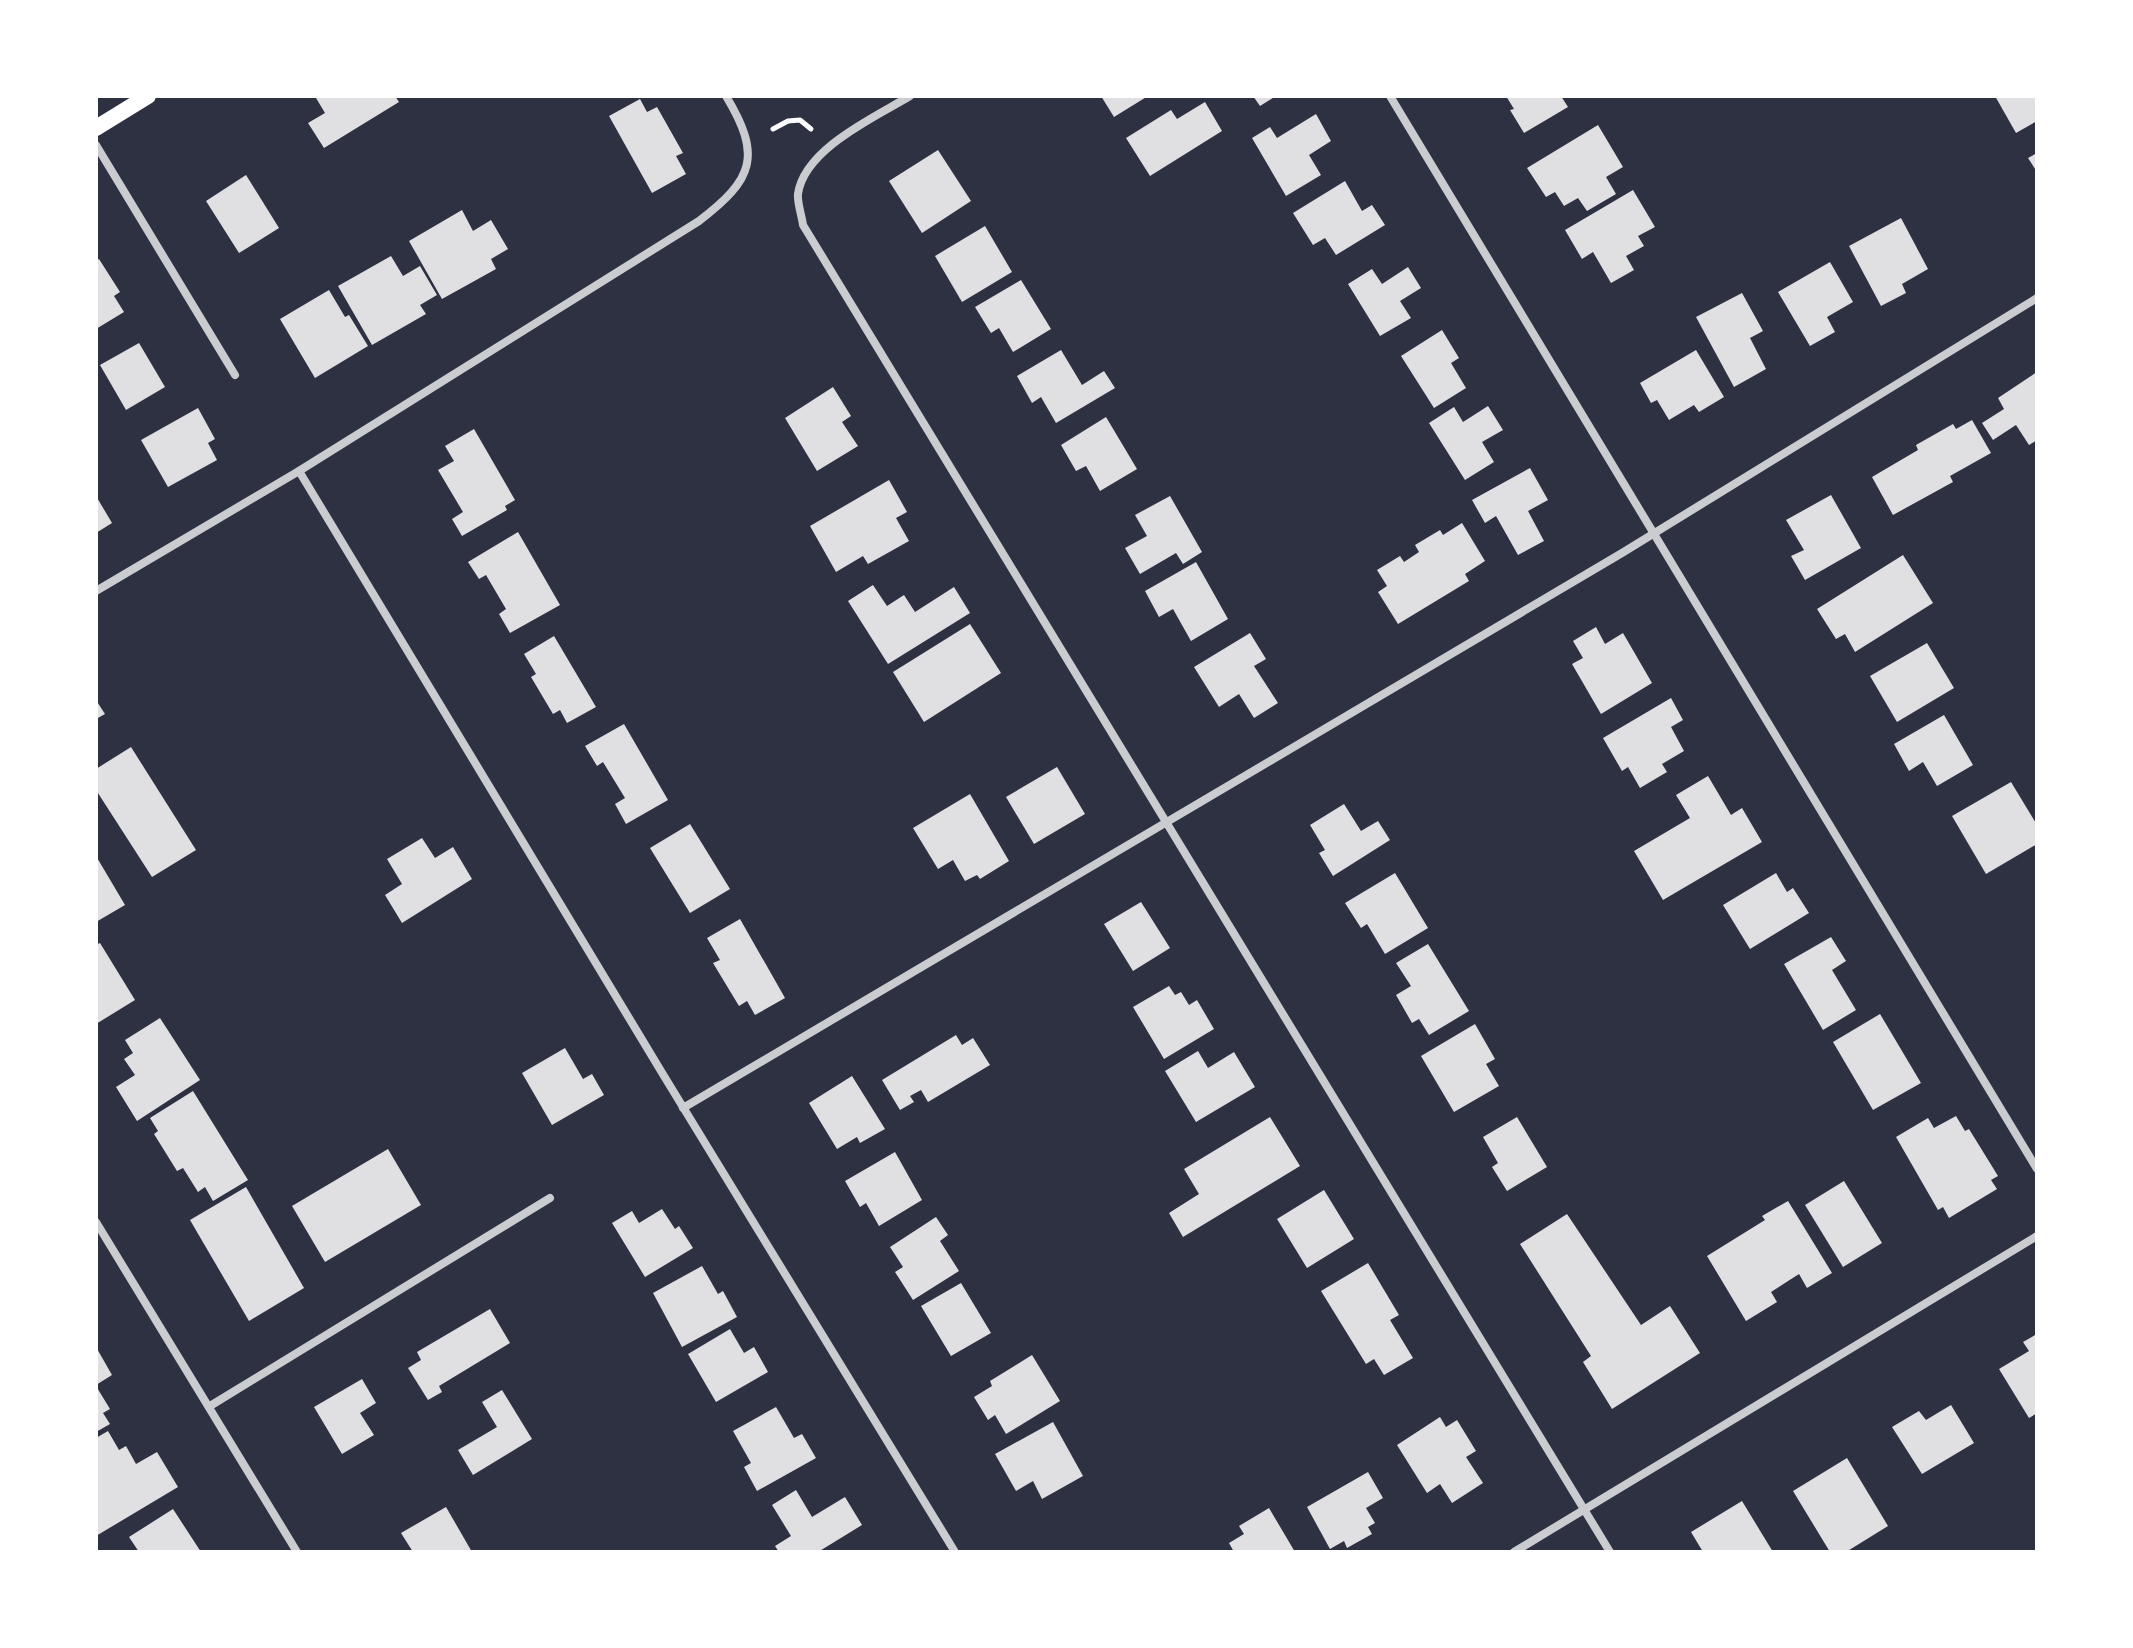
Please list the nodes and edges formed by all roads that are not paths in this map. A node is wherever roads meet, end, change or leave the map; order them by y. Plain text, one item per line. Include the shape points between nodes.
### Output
1 (148, 96) edge
2 (726, 96) edge
3 (910, 96) edge
4 (1390, 96) edge
5 (96, 128) edge
6 (96, 145) edge
7 (2037, 298) edge
8 (235, 375) dead end
9 (299, 471) junction
10 (1654, 534) junction
11 (96, 591) edge
12 (1167, 823) junction
13 (683, 1108) junction
14 (2037, 1169) edge
15 (550, 1198) dead end
16 (96, 1222) edge
17 (2037, 1236) edge
18 (210, 1406) junction
19 (1584, 1509) junction
20 (297, 1552) edge
21 (955, 1552) edge
22 (1514, 1552) edge
23 (1610, 1552) edge

1 - 5 main road
2 - 9 street via 748,141 746,170 721,204
3 - 12 street via 833,142 809,167 798,194 803,225
4 - 10 street
6 - 8 street
7 - 10 street
9 - 11 street
9 - 13 street
10 - 12 street
10 - 14 street
12 - 13 street
12 - 19 street
13 - 21 street
15 - 18 street
16 - 18 street
17 - 19 street
18 - 20 street
19 - 22 street
19 - 23 street

